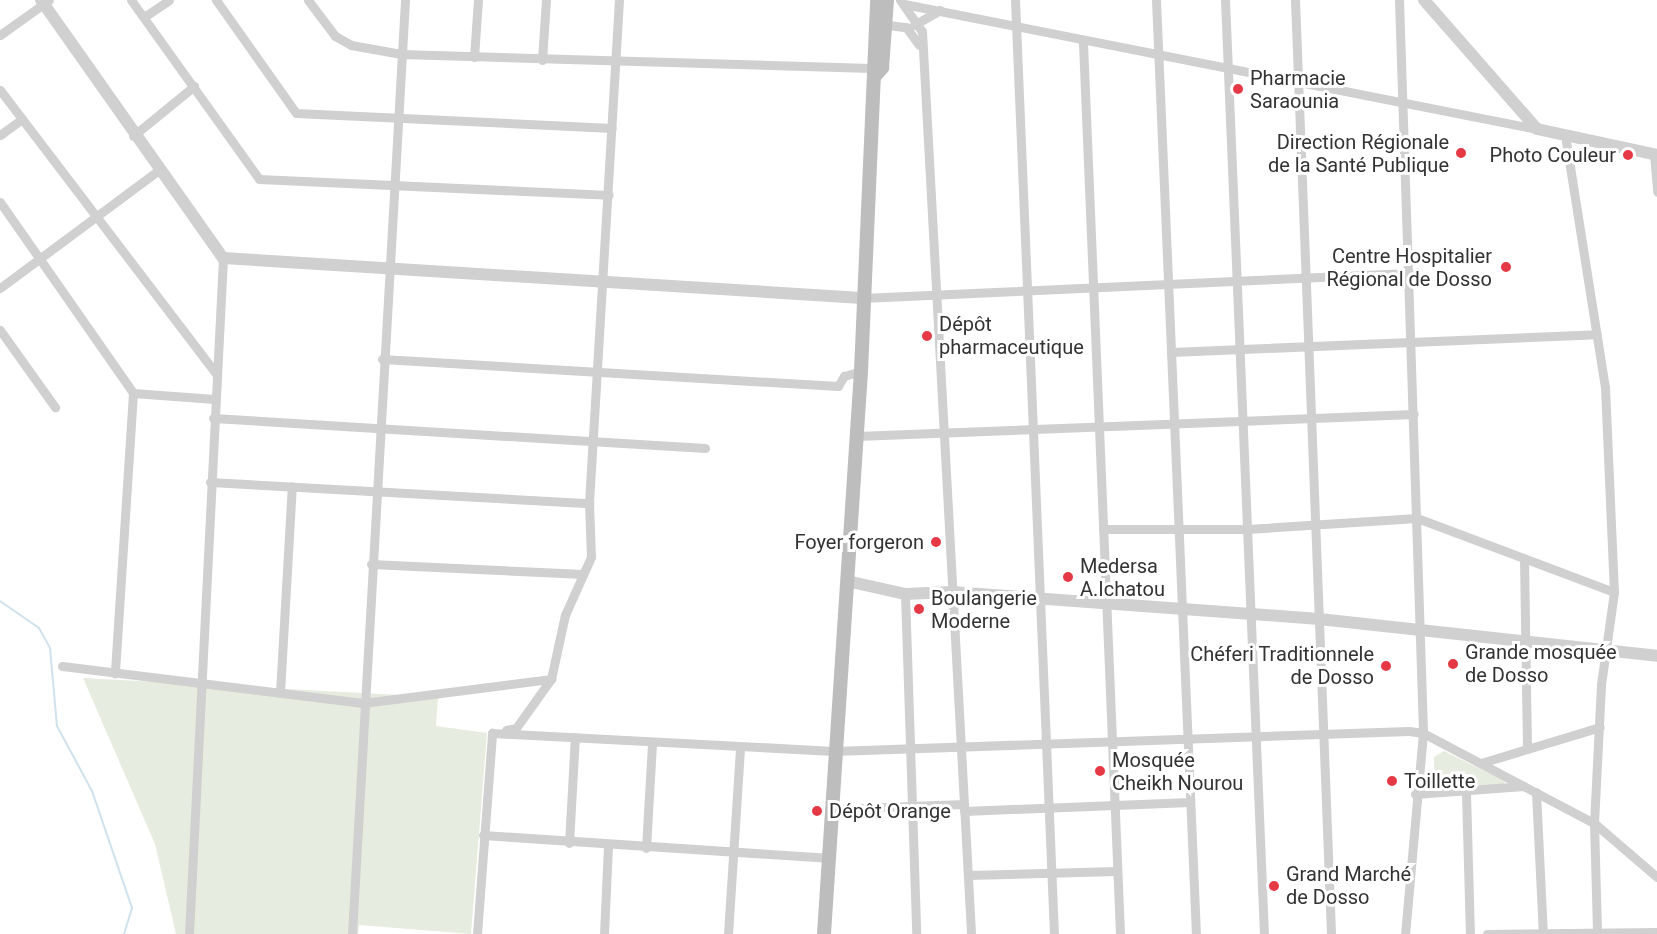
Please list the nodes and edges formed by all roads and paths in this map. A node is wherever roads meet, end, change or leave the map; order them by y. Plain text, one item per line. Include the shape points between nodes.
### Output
1 (131, 0) edge
2 (169, 0) edge
3 (216, 0) edge
4 (308, 0) edge
5 (405, 0) edge
6 (478, 0) edge
7 (546, 0) edge
8 (619, 0) edge
9 (877, 0) edge
10 (888, 0) edge
11 (1015, 0) edge
12 (1156, 0) edge
13 (1225, 0) edge
14 (1295, 0) edge
15 (1399, 0) edge
16 (1424, 0) edge
17 (44, 2) edge
18 (903, 2) edge
19 (940, 10) junction
20 (144, 17) junction
21 (881, 24) junction
22 (922, 25) junction
23 (906, 27) junction
24 (1016, 27) junction
25 (0, 35) edge
26 (1083, 43) junction
27 (920, 45) junction
28 (401, 54) junction
29 (474, 57) junction
30 (1159, 57) junction
31 (542, 60) junction
32 (615, 62) junction
33 (1228, 70) junction
34 (877, 71) junction
35 (1298, 83) junction
36 (194, 86) junction
37 (0, 90) edge
38 (1403, 105) junction
39 (397, 118) junction
40 (22, 119) junction
41 (612, 128) junction
42 (1537, 129) junction
43 (0, 135) edge
44 (1565, 135) junction
45 (133, 136) junction
46 (1655, 154) edge
47 (159, 170) junction
48 (393, 187) junction
49 (1657, 192) edge
50 (609, 195) junction
51 (0, 202) edge
52 (95, 217) junction
53 (41, 257) junction
54 (223, 258) junction
55 (387, 268) junction
56 (1409, 273) junction
57 (1306, 278) junction
58 (1236, 281) junction
59 (604, 282) junction
60 (1168, 284) junction
61 (1094, 287) junction
62 (0, 288) edge
63 (1028, 291) junction
64 (933, 295) junction
65 (862, 298) junction
66 (0, 330) edge
67 (1597, 334) junction
68 (1411, 342) junction
69 (1308, 346) junction
70 (1239, 349) junction
71 (1171, 352) junction
72 (382, 359) junction
73 (861, 371) junction
74 (599, 373) junction
75 (216, 374) junction
76 (134, 393) junction
77 (214, 399) junction
78 (55, 407) dead end
79 (1414, 414) junction
80 (1312, 417) junction
81 (213, 418) junction
82 (1245, 419) junction
83 (1174, 422) junction
84 (1034, 427) junction
85 (1099, 427) junction
86 (379, 429) junction
87 (941, 429) junction
88 (857, 436) junction
89 (595, 441) junction
90 (705, 448) dead end
91 (210, 482) junction
92 (292, 486) junction
93 (377, 491) junction
94 (589, 503) junction
95 (1417, 518) junction
96 (1315, 526) junction
97 (1178, 528) junction
98 (1103, 529) junction
99 (1246, 529) junction
100 (1524, 558) junction
101 (371, 564) junction
102 (583, 574) junction
103 (847, 581) junction
104 (952, 592) junction
105 (1614, 592) junction
106 (905, 594) junction
107 (1041, 600) junction
108 (1106, 604) junction
109 (1182, 609) junction
110 (1250, 614) junction
111 (1319, 619) junction
112 (1421, 631) junction
113 (1524, 643) junction
114 (1603, 652) junction
115 (1657, 656) edge
116 (62, 666) dead end
117 (115, 673) junction
118 (551, 679) junction
119 (198, 681) junction
120 (280, 692) junction
121 (363, 703) junction
122 (1600, 727) junction
123 (492, 733) junction
124 (1323, 733) junction
125 (1423, 733) junction
126 (1253, 734) junction
127 (575, 737) junction
128 (1186, 737) junction
129 (1110, 740) junction
130 (652, 743) junction
131 (1046, 745) junction
132 (740, 747) junction
133 (1527, 749) junction
134 (910, 750) junction
135 (959, 750) junction
136 (834, 751) junction
137 (1481, 764) junction
138 (1524, 786) junction
139 (1536, 792) junction
140 (1466, 793) junction
141 (1415, 794) junction
142 (1190, 802) junction
143 (1114, 804) junction
144 (912, 807) junction
145 (1050, 807) junction
146 (964, 808) junction
147 (829, 809) junction
148 (1594, 823) junction
149 (483, 835) junction
150 (568, 843) junction
151 (608, 847) junction
152 (646, 848) junction
153 (732, 851) junction
154 (827, 858) junction
155 (1117, 870) junction
156 (1053, 872) junction
157 (968, 875) junction
158 (1657, 877) edge
159 (1597, 931) junction
160 (1657, 932) edge
161 (1543, 933) edge
162 (1619, 933) edge
163 (189, 934) edge
164 (352, 934) edge
165 (477, 934) edge
166 (604, 934) edge
167 (728, 934) edge
168 (824, 934) edge
169 (916, 934) edge
170 (971, 934) edge
171 (1054, 934) edge
172 (1120, 934) edge
173 (1196, 934) edge
174 (1264, 934) edge
175 (1330, 934) edge
176 (1405, 934) edge
177 (1470, 934) edge
178 (1486, 934) edge

1 - 20 street
2 - 20 street
3 - 39 street via 296,113
4 - 28 street via 335,36 351,45
5 - 28 street
6 - 29 street
7 - 31 street
8 - 32 street
9 - 21 main road
10 - 18 street
10 - 21 main road
11 - 24 street
12 - 30 street
13 - 33 street
14 - 35 street
15 - 38 street
16 - 42 street
17 - 25 street
17 - 45 street
18 - 19 street
18 - 22 street
19 - 22 street
19 - 24 street
20 - 36 street
21 - 23 street
21 - 34 main road
22 - 23 street
22 - 27 street
23 - 27 street
24 - 26 street
24 - 63 street
26 - 30 street
26 - 61 street
27 - 64 street
28 - 29 street
28 - 39 street
29 - 31 street
30 - 33 street
30 - 60 street
31 - 32 street
32 - 34 street
32 - 41 street
33 - 35 street
33 - 58 street
34 - 65 main road
35 - 38 street
35 - 57 street
36 - 45 street
36 - 48 street via 260,179
37 - 40 street
38 - 42 street
38 - 56 street
39 - 41 street
39 - 48 street
40 - 43 street
40 - 52 street
41 - 50 street
42 - 44 street
44 - 46 street
44 - 67 street
45 - 47 street
46 - 49 street
47 - 52 street
47 - 54 street
48 - 50 street
48 - 55 street
50 - 59 street
51 - 53 street
52 - 53 street
52 - 75 street
53 - 62 street
53 - 76 street
54 - 55 street
54 - 75 street
55 - 59 street
55 - 72 street
56 - 57 street
56 - 68 street
57 - 58 street
57 - 69 street
58 - 60 street
58 - 70 street
59 - 65 street
59 - 74 street
60 - 61 street
60 - 71 street
61 - 63 street
61 - 85 street
63 - 64 street
63 - 84 street
64 - 65 street
64 - 87 street
65 - 73 main road
66 - 78 street
67 - 68 street
67 - 105 street via 1605,387
68 - 69 street
68 - 79 street
69 - 70 street
69 - 80 street
70 - 71 street
70 - 82 street
71 - 83 street
72 - 74 street
72 - 86 street
73 - 74 street via 844,376 837,386
73 - 88 main road
74 - 89 street
75 - 77 street
76 - 77 street
76 - 117 street
77 - 81 street
79 - 80 street
79 - 95 street
80 - 82 street
80 - 96 street
81 - 86 street
81 - 91 street
82 - 83 street
82 - 99 street
83 - 85 street
83 - 97 street
84 - 85 street
84 - 87 street
84 - 107 street
85 - 98 street
86 - 89 street
86 - 93 street
87 - 88 street
87 - 104 street
88 - 103 main road
89 - 90 street
89 - 94 street
91 - 92 street
91 - 119 street
92 - 93 street
92 - 120 street
93 - 94 street
93 - 101 street
94 - 102 street via 591,557
95 - 96 street
95 - 100 street
95 - 112 street
96 - 99 street
96 - 111 street
97 - 98 street
97 - 99 street
97 - 109 street
98 - 108 street
99 - 110 street
100 - 105 street
100 - 113 street
101 - 102 street
101 - 121 street
102 - 118 street via 565,615
103 - 106 street
103 - 136 main road
104 - 106 street
104 - 107 street
104 - 135 street
105 - 114 street
106 - 134 street
107 - 108 street
107 - 131 street
108 - 109 street
108 - 129 street
109 - 110 street
109 - 128 street
110 - 111 street
110 - 126 street
111 - 112 street
111 - 124 street
112 - 113 street
112 - 125 street
113 - 114 street
113 - 133 street
114 - 115 street
114 - 122 street
116 - 117 street
117 - 119 street
118 - 121 street
118 - 123 street via 516,728
119 - 120 street
119 - 163 street
120 - 121 street
121 - 164 street
122 - 133 street
122 - 148 street
123 - 127 street
123 - 149 street
124 - 125 street
124 - 126 street
124 - 175 street
125 - 137 street
125 - 141 street
126 - 128 street
126 - 174 street
127 - 130 street
127 - 150 street
128 - 129 street
128 - 142 street
129 - 131 street
129 - 143 street
130 - 132 street
130 - 152 street
131 - 135 street
131 - 145 street
132 - 136 street
132 - 153 street
133 - 137 street
134 - 135 street
134 - 136 street
134 - 144 street
135 - 146 street
136 - 147 main road
137 - 138 street
138 - 139 street
138 - 140 street
139 - 148 street
139 - 161 street
140 - 141 street
140 - 177 street
141 - 176 street
142 - 143 street
142 - 173 street
143 - 145 street
143 - 155 street
144 - 146 street
144 - 147 street
144 - 169 street
145 - 146 street
145 - 156 street
146 - 157 street
147 - 154 main road
148 - 158 street
148 - 159 street
149 - 150 street
149 - 165 street
150 - 151 street
151 - 152 street
151 - 166 street
152 - 153 street
153 - 154 street
153 - 167 street
154 - 168 main road
155 - 156 street
155 - 172 street
156 - 157 street
156 - 171 street
157 - 170 street
159 - 161 street
159 - 162 street
160 - 162 street
161 - 178 street

